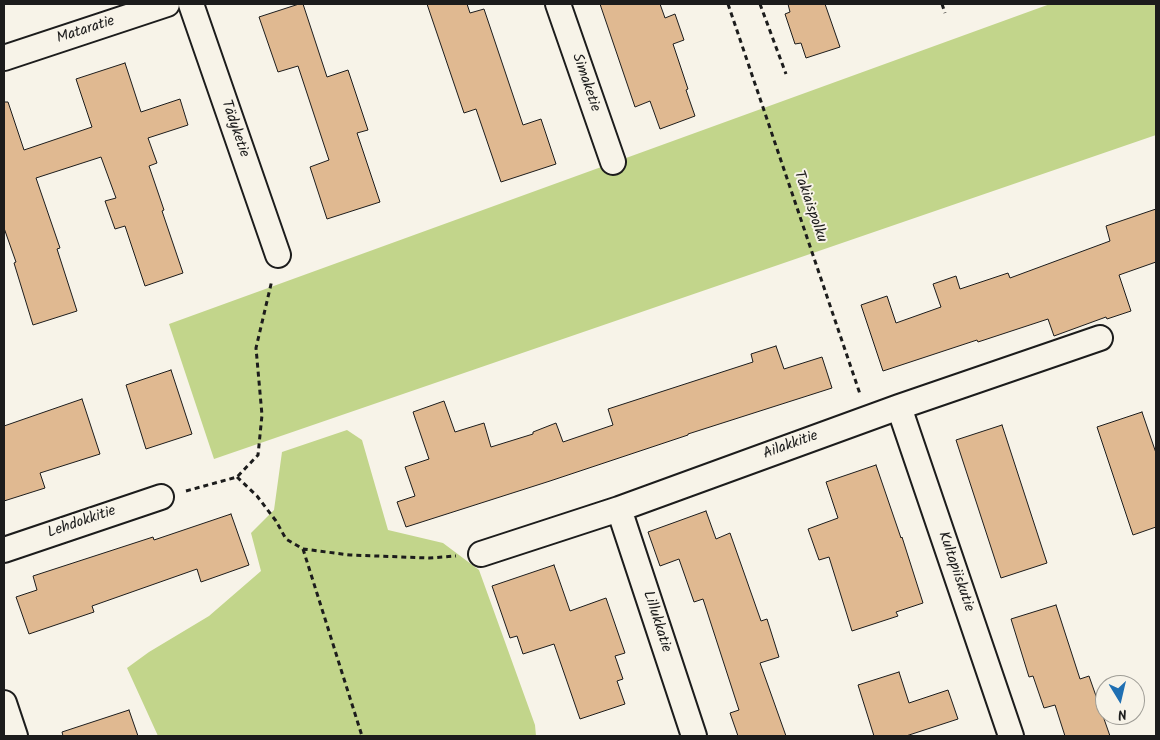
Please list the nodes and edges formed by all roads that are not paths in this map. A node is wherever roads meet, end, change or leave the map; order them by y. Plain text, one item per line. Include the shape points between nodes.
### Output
1 (167, 4) edge
2 (191, 4) edge
3 (558, 4) edge
4 (4, 58) edge
5 (612, 162) dead end
6 (278, 255) road end
7 (1100, 338) dead end
8 (899, 407) junction
9 (161, 497) road end
10 (619, 508) junction
11 (4, 550) edge
12 (482, 554) road end
13 (4, 703) edge
14 (15, 736) edge
15 (694, 736) edge
16 (1011, 736) edge

1 - 4 street, Mataratie
2 - 6 street, Tädyketie
3 - 5 street, Simaketie
7 - 8 street, Ailakkitie
8 - 10 street, Ailakkitie
8 - 16 street, Kultapiiskutie
9 - 11 street, Lehdokkitie
10 - 12 street, Ailakkitie
10 - 15 street, Lillukkatie
13 - 14 street

